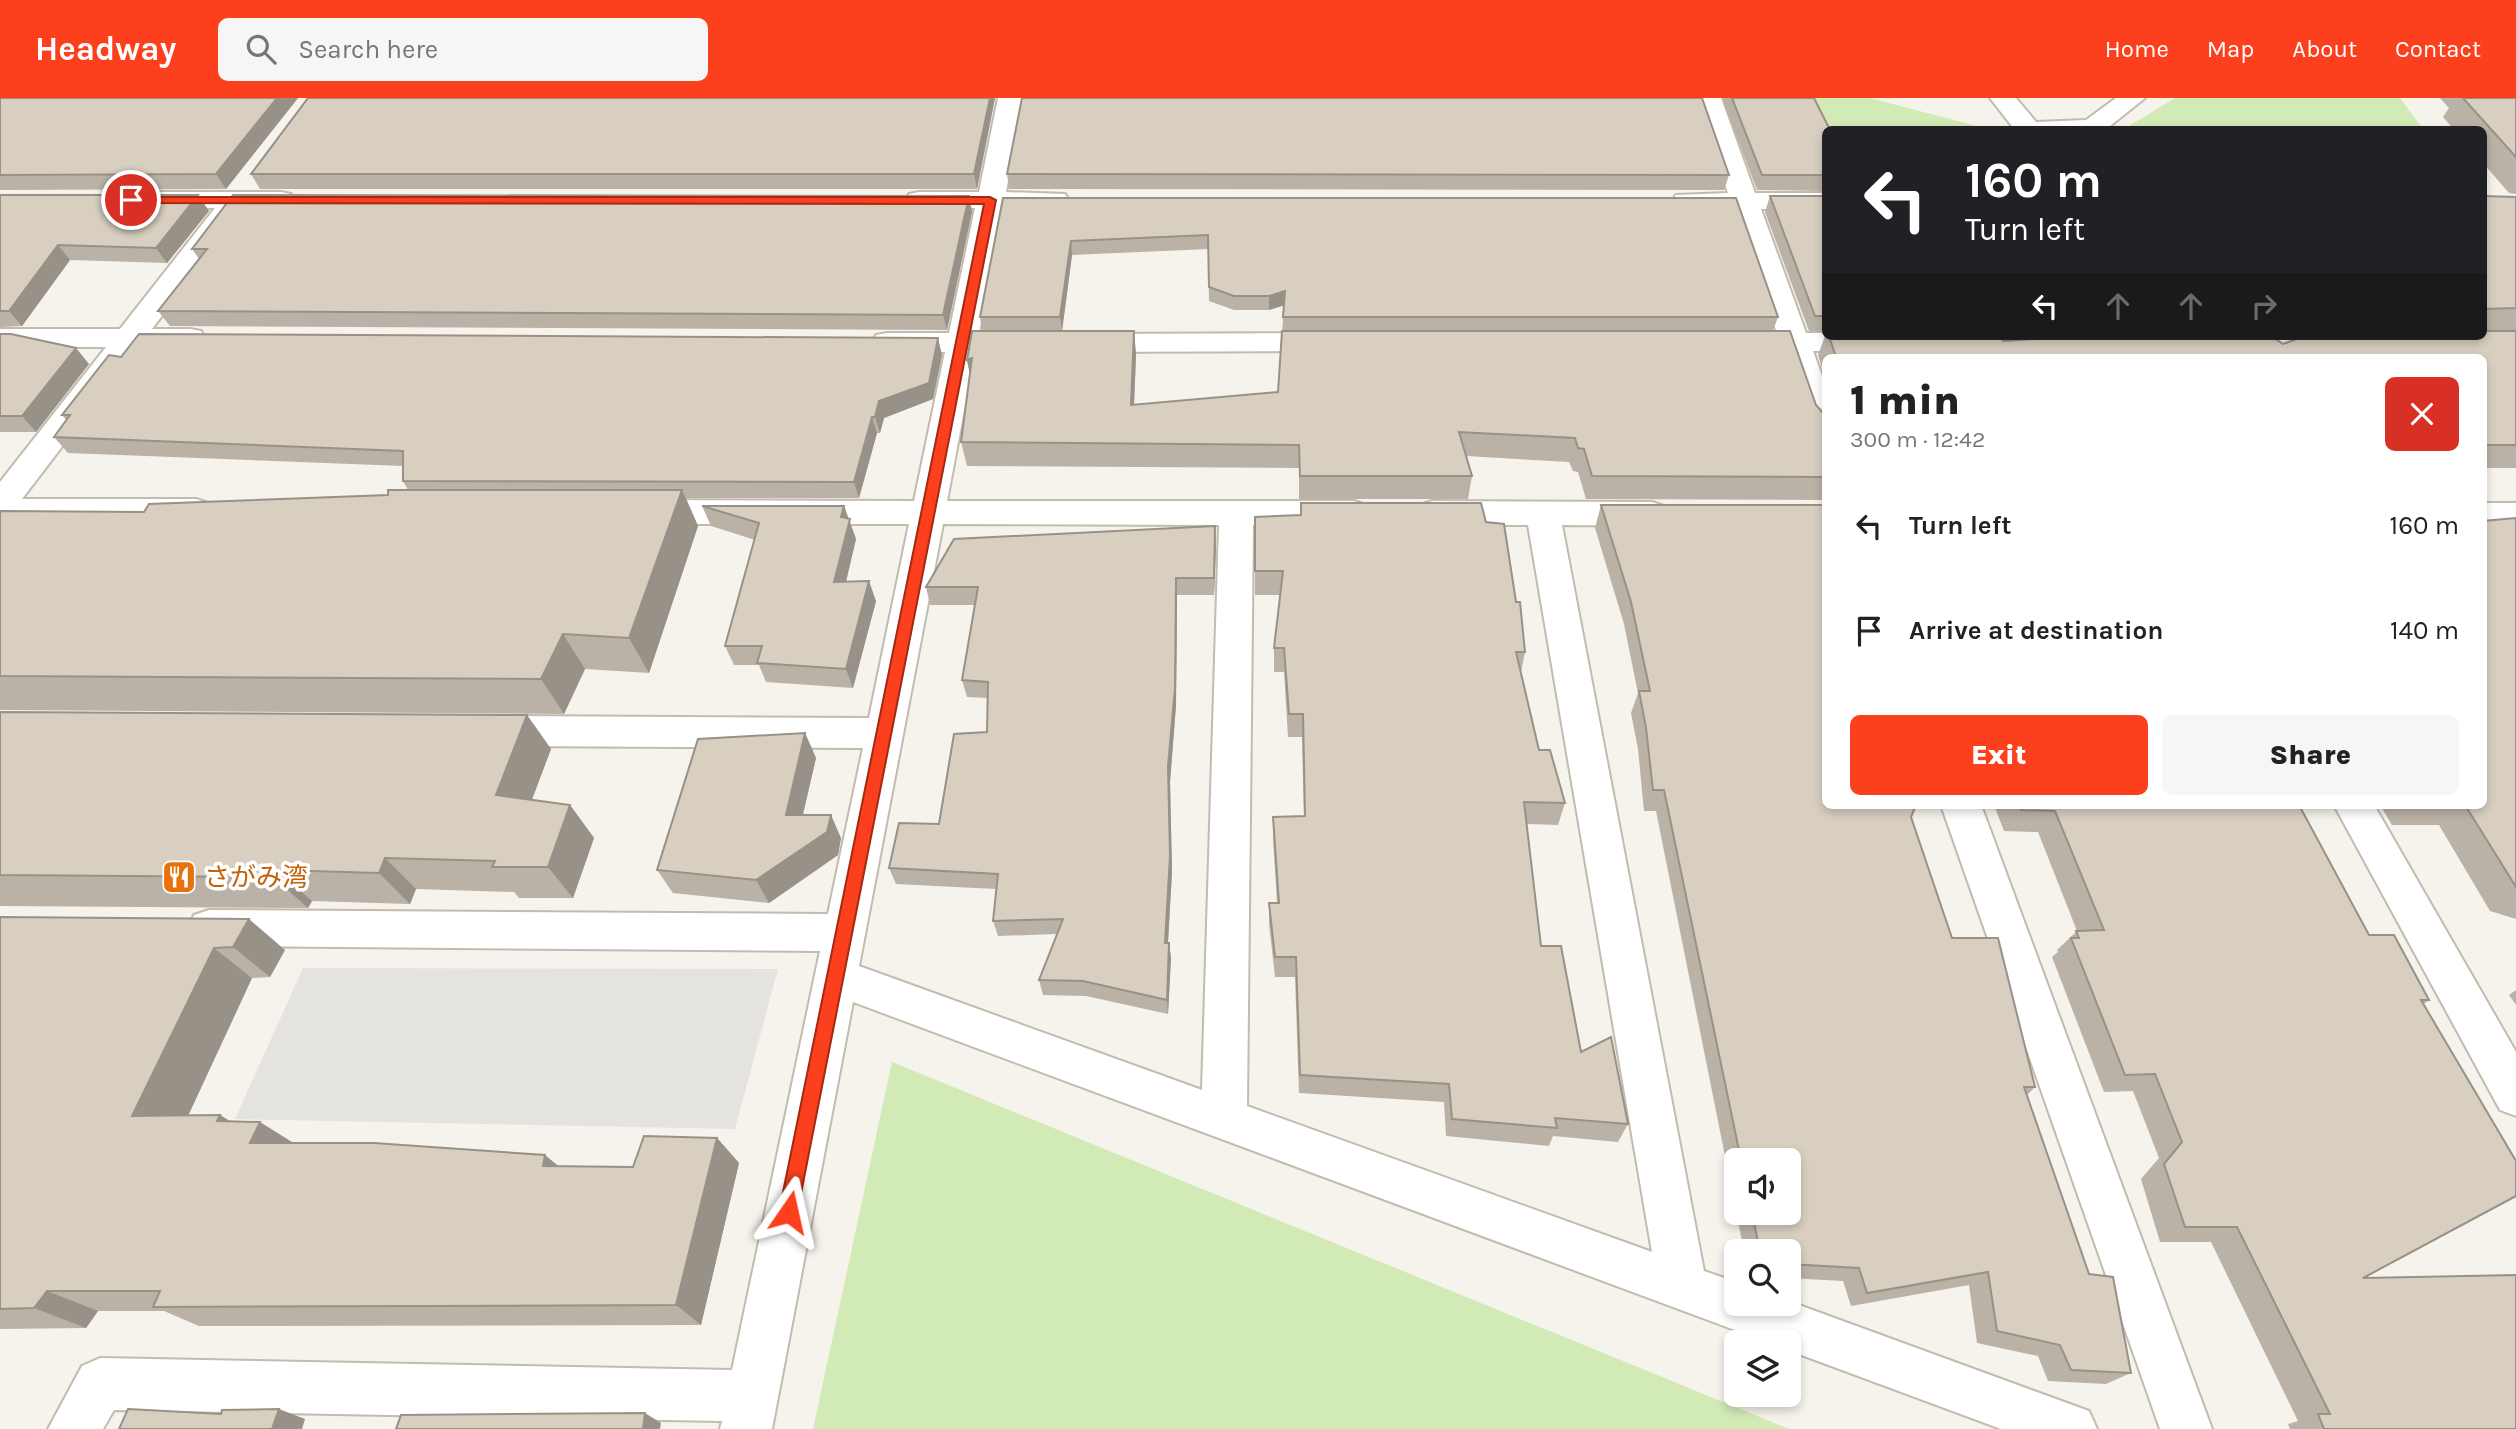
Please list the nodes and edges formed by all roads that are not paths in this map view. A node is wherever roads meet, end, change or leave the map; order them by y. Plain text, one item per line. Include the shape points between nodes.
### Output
1 (1011, 98) edge
2 (1708, 98) edge
3 (2003, 98) edge
4 (2132, 98) edge
5 (2028, 126) edge
6 (2093, 126) edge
7 (258, 169) edge
8 (124, 200) edge
9 (235, 200) junction
10 (305, 200) edge
11 (892, 200) edge
12 (990, 200) junction
13 (1074, 201) edge
14 (1661, 201) edge
15 (1744, 201) junction
16 (1822, 201) edge
17 (0, 338) edge
18 (129, 338) junction
19 (212, 338) edge
20 (1795, 341) junction
21 (865, 342) edge
22 (1365, 342) edge
23 (1712, 342) edge
24 (1906, 342) edge
25 (962, 343) junction
26 (1822, 418) edge
27 (0, 505) edge
28 (0, 511) edge
29 (222, 511) edge
30 (610, 512) edge
31 (928, 513) junction
32 (1236, 513) junction
33 (1543, 513) junction
34 (1677, 514) edge
35 (456, 730) edge
36 (884, 733) junction
37 (1962, 809) edge
38 (2356, 809) edge
39 (166, 928) edge
40 (840, 955) junction
41 (2516, 1095) edge
42 (1224, 1118) junction
43 (1682, 1286) junction
44 (749, 1412) edge
45 (74, 1429) edge
46 (2071, 1429) edge
47 (2186, 1429) edge

1 - 12 street
2 - 15 street
3 - 5 street
4 - 6 street
7 - 9 street
8 - 9 street
9 - 10 street
9 - 18 street
11 - 12 street
12 - 13 street
12 - 25 street
14 - 15 street
15 - 16 street
15 - 20 street
17 - 18 street
18 - 19 street
18 - 27 street
20 - 23 street
20 - 24 street
20 - 26 street
21 - 25 street
22 - 25 street
25 - 31 street
28 - 29 street
30 - 31 street
31 - 32 street
31 - 36 street
32 - 33 street
32 - 42 street
33 - 34 street
33 - 43 street
35 - 36 street
36 - 40 street
37 - 47 street
38 - 41 street
39 - 40 street
40 - 42 street
40 - 44 street
42 - 43 street
43 - 46 street
44 - 45 street via 100,1384

